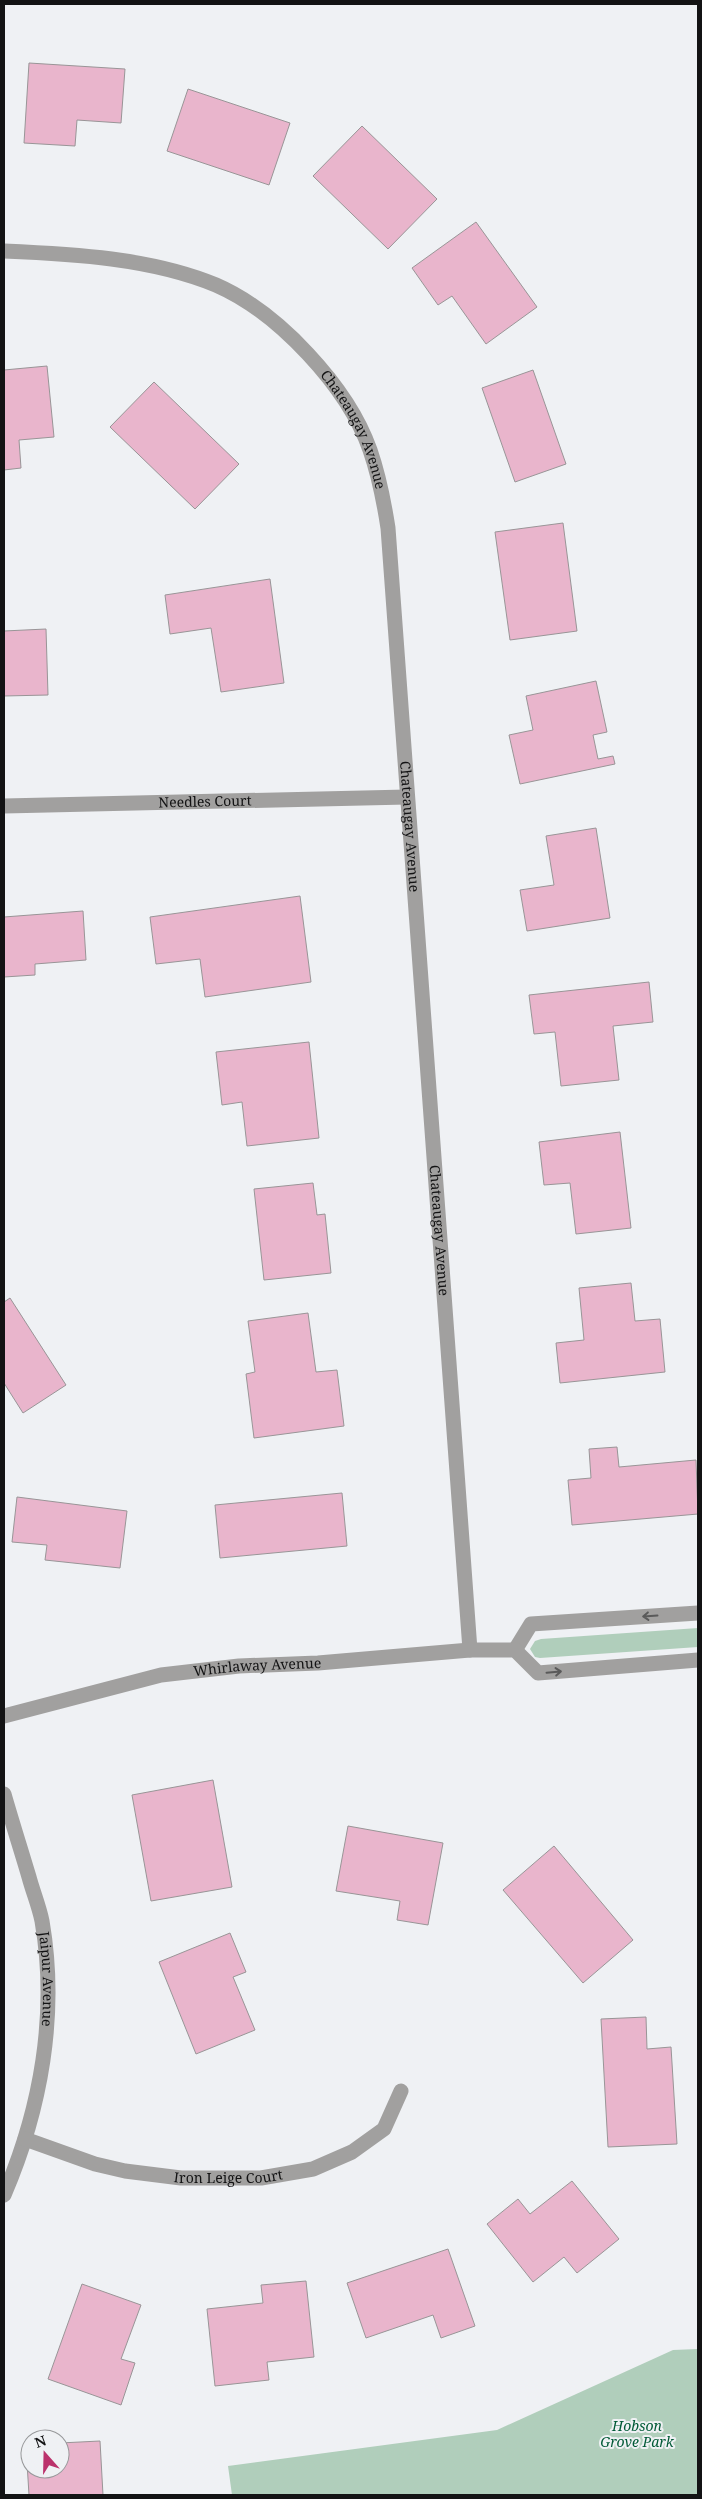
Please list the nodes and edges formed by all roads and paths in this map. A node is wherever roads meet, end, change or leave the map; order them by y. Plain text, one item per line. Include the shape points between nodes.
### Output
1 (4, 251) edge
2 (407, 797) junction
3 (4, 806) edge
4 (698, 1613) edge
5 (470, 1650) junction
6 (514, 1650) junction
7 (698, 1660) edge
8 (4, 1716) edge
9 (4, 1794) edge
10 (401, 2091) dead end
11 (25, 2139) junction
12 (4, 2195) edge

1 - 2 street, Chateaugay Avenue via 131,263 180,273 217,286 253,306 291,337 324,372 357,421 382,491 388,528
2 - 3 street, Needles Court
2 - 5 street, Chateaugay Avenue
4 -> 6 street via 531,1624
5 - 6 street, Whirlaway Avenue
5 - 8 street, Whirlaway Avenue via 239,1666 161,1675
6 -> 7 street via 538,1673
9 - 11 street, Jaipur Avenue via 42,1920 48,1977 46,2040 38,2094
10 - 11 street, Iron Leige Court via 384,2129 352,2152 313,2169 261,2178 181,2178 124,2172
11 - 12 street, Jaipur Avenue

